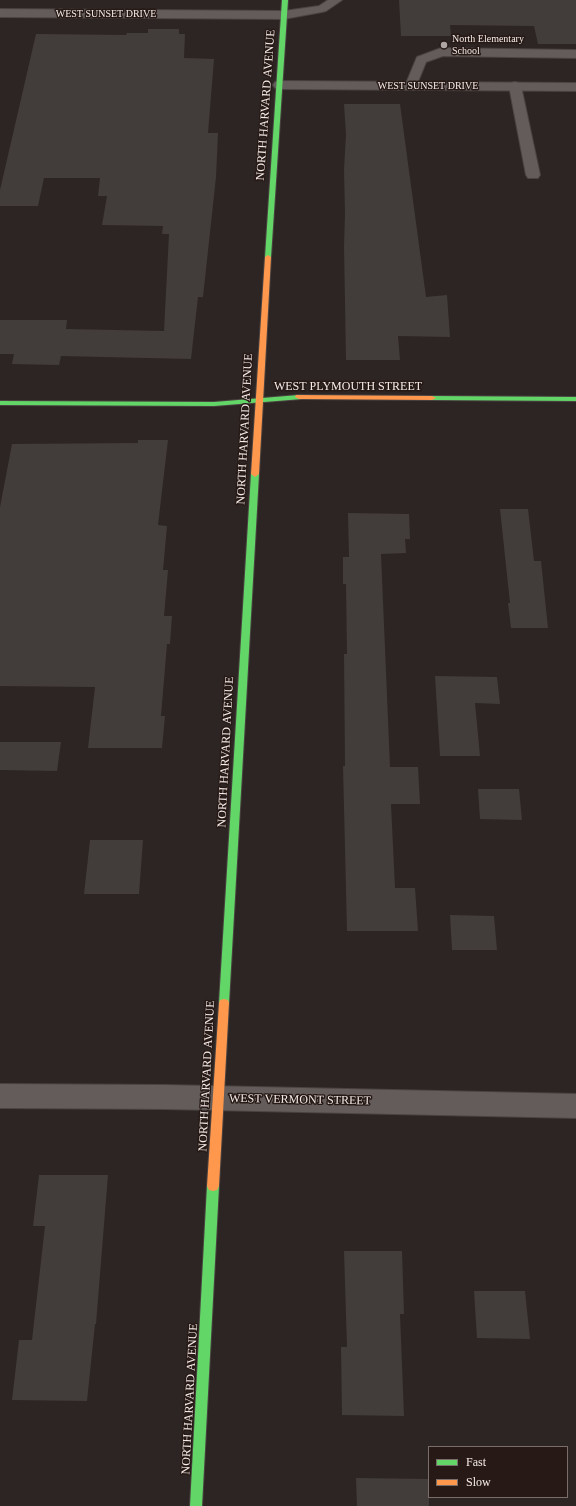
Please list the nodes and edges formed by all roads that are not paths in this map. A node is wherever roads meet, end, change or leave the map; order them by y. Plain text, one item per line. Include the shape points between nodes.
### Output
1 (285, 0) edge
2 (336, 0) edge
3 (0, 13) edge
4 (284, 15) junction
5 (576, 54) edge
6 (280, 85) junction
7 (411, 86) junction
8 (515, 86) junction
9 (576, 87) edge
10 (533, 175) dead end
11 (576, 399) edge
12 (259, 400) junction
13 (0, 403) edge
14 (0, 1096) edge
15 (218, 1098) junction
16 (576, 1106) edge
17 (196, 1506) edge

1 - 4 street, NORTH HARVARD AVENUE
2 - 4 lane via 322,9
3 - 4 street, WEST SUNSET DRIVE
4 - 6 street, NORTH HARVARD AVENUE
5 - 7 lane via 441,52 421,60
6 - 7 street, WEST SUNSET DRIVE
6 - 12 street, NORTH HARVARD AVENUE
7 - 8 street, WEST SUNSET DRIVE
8 - 9 street, WEST SUNSET DRIVE
8 - 10 lane
11 - 12 street, WEST PLYMOUTH STREET via 298,397
12 - 13 street, WEST PLYMOUTH STREET via 214,404
12 - 15 street, NORTH HARVARD AVENUE
14 - 15 street, WEST VERMONT STREET
15 - 16 street, WEST VERMONT STREET
15 - 17 street, NORTH HARVARD AVENUE

